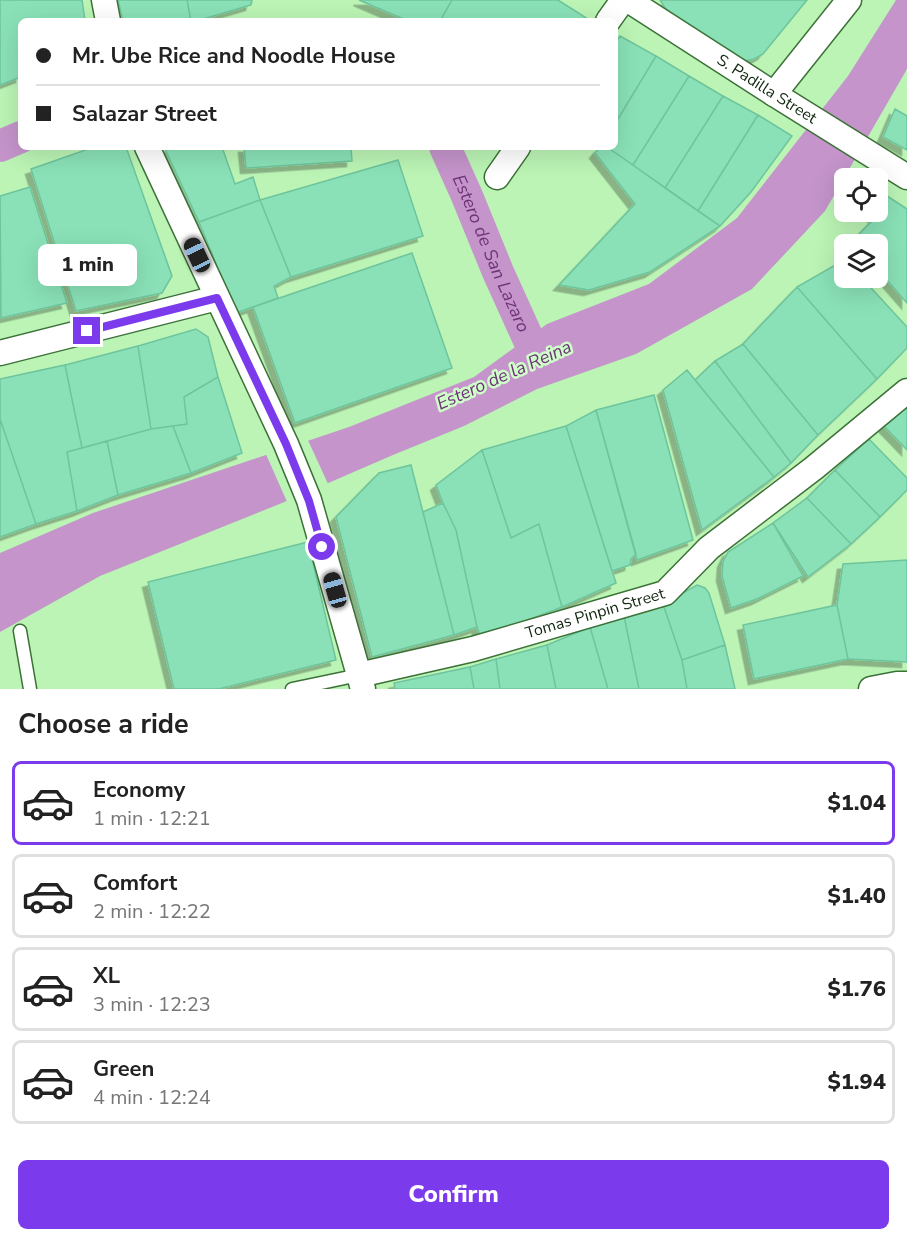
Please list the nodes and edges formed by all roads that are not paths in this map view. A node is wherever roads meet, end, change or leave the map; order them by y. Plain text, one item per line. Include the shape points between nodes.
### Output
1 (104, 0) edge
2 (626, 0) edge
3 (849, 0) edge
4 (107, 18) edge
5 (611, 18) edge
6 (774, 94) junction
7 (148, 150) edge
8 (516, 150) edge
9 (497, 177) dead end
10 (907, 177) edge
11 (217, 298) junction
12 (0, 353) edge
13 (907, 391) edge
14 (20, 631) dead end
15 (361, 682) edge
16 (907, 684) edge
17 (30, 689) edge
18 (292, 689) edge
19 (871, 689) edge

1 - 4 street
2 - 5 street
2 - 6 street, S. Padilla Street
3 - 6 street
6 - 10 street, S. Padilla Street
7 - 11 street
8 - 9 street
11 - 12 street
11 - 15 street via 309,501
13 - 15 street, Tomas Pinpin Street via 709,548 666,593
14 - 17 lane
15 - 18 lane
16 - 19 street

